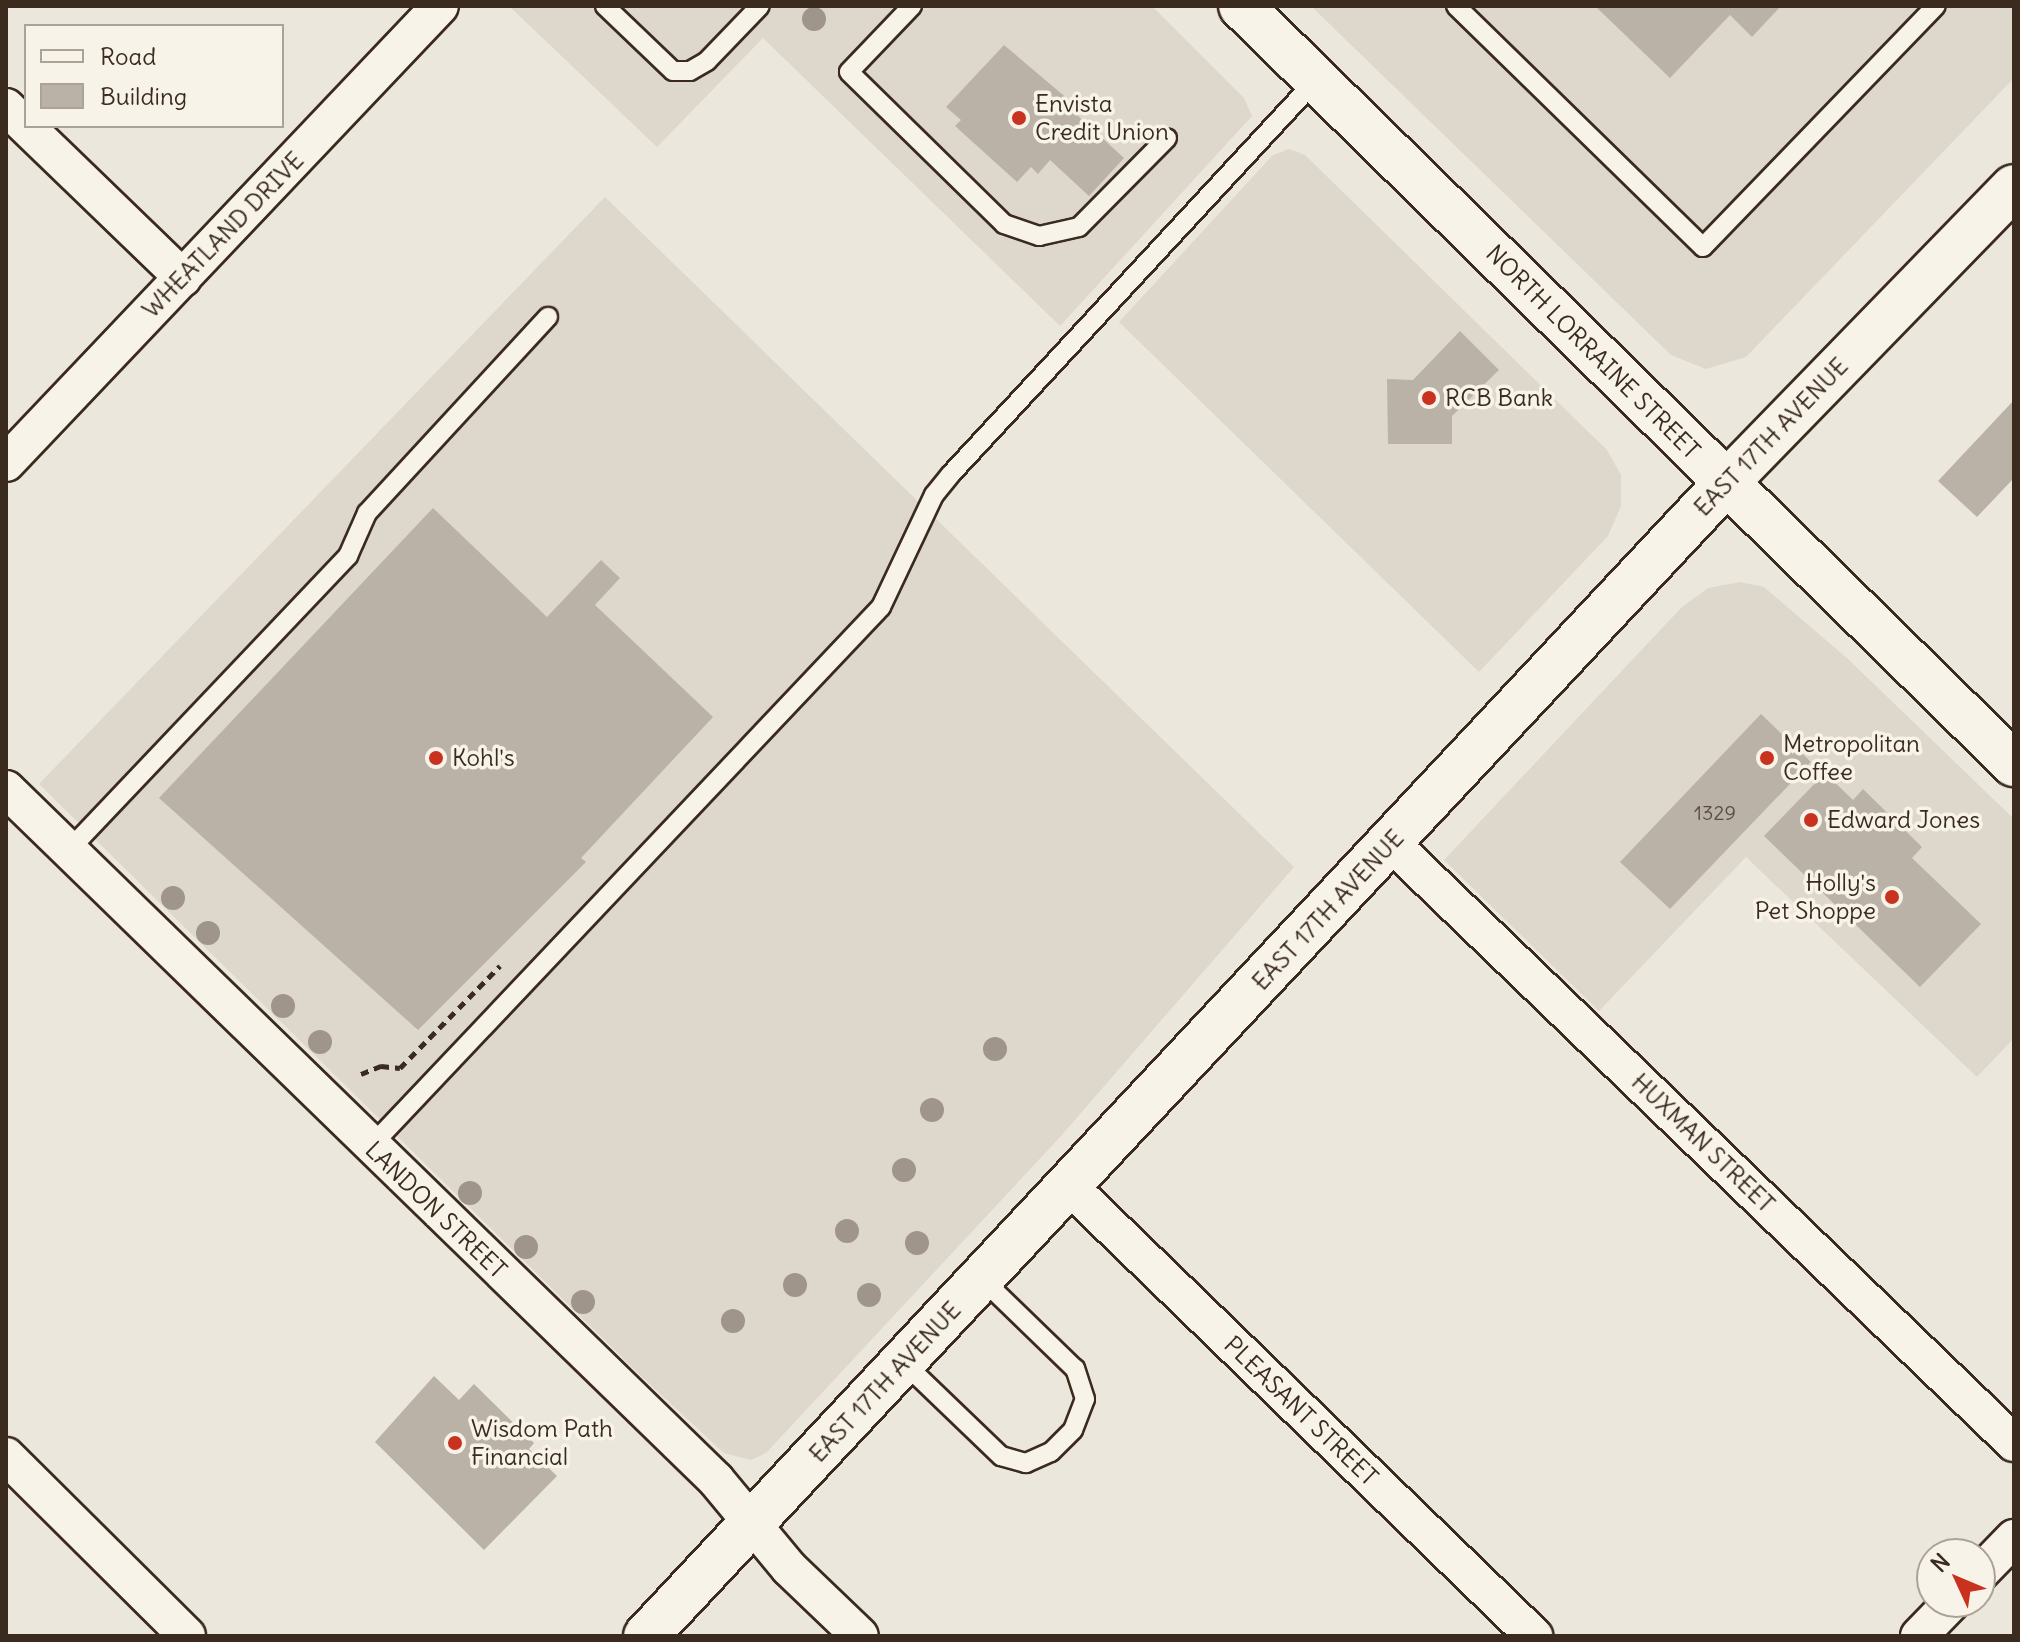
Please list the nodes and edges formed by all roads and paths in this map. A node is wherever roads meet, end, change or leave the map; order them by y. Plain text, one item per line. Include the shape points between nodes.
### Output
1 (440, 6) edge
2 (605, 6) edge
3 (760, 6) edge
4 (912, 6) edge
5 (1241, 6) edge
6 (1456, 6) edge
7 (1936, 6) edge
8 (1317, 79) junction
9 (6, 107) edge
10 (24, 124) edge
11 (28, 128) edge
12 (1167, 138) dead end
13 (2014, 187) edge
14 (183, 278) junction
15 (548, 317) dead end
16 (6, 463) edge
17 (1725, 484) junction
18 (2014, 764) edge
19 (6, 789) edge
20 (1391, 843) junction
21 (68, 851) junction
22 (508, 958) dead end
23 (361, 1074) dead end
24 (371, 1146) junction
25 (1068, 1185) junction
26 (982, 1279) junction
27 (903, 1362) junction
28 (2014, 1443) edge
29 (6, 1456) edge
30 (752, 1523) junction
31 (2014, 1538) edge
32 (1996, 1557) edge
33 (1936, 1618) edge
34 (187, 1636) edge
35 (646, 1636) edge
36 (860, 1636) edge
37 (1534, 1636) edge
38 (1919, 1636) edge

1 - 14 street, WHEATLAND DRIVE
2 - 3 lane via 673,71 690,71 707,61
4 - 12 lane via 849,72 1004,224 1039,236 1079,227
5 - 8 street, NORTH LORRAINE STREET
6 - 7 lane via 1703,247
8 - 17 street, NORTH LORRAINE STREET
8 - 24 lane via 951,474 934,495 881,607
9 - 10 street
11 - 14 street
13 - 17 street, EAST 17TH AVENUE
14 - 16 street, WHEATLAND DRIVE
15 - 21 lane via 367,513 348,556
17 - 18 street, NORTH LORRAINE STREET
17 - 20 street, EAST 17TH AVENUE
19 - 21 street, LANDON STREET
20 - 25 street, EAST 17TH AVENUE
20 - 28 street, HUXMAN STREET
21 - 24 street, LANDON STREET
22 - 23 path via 400,1068 381,1066
24 - 30 street, LANDON STREET via 711,1475
25 - 26 street, EAST 17TH AVENUE
25 - 37 street, PLEASANT STREET
26 - 27 street, EAST 17TH AVENUE
26 - 27 lane via 1075,1369 1085,1399 1073,1430 1051,1452 1026,1463 1001,1456
27 - 30 street, EAST 17TH AVENUE
29 - 34 street
30 - 35 street, EAST 17TH AVENUE
30 - 36 street, LANDON STREET
31 - 32 street
33 - 38 street

